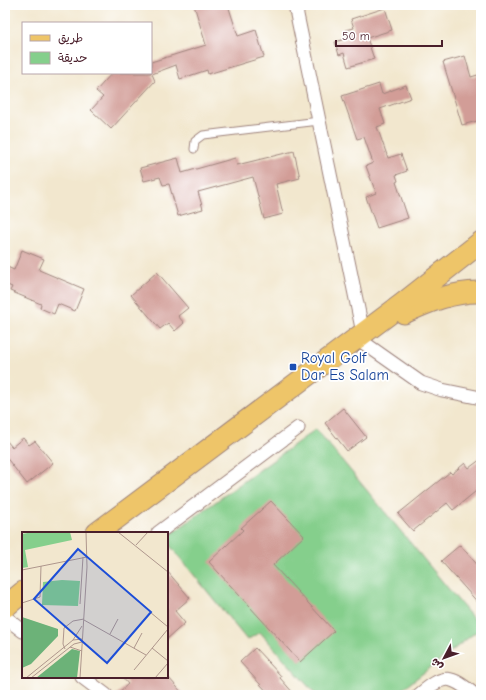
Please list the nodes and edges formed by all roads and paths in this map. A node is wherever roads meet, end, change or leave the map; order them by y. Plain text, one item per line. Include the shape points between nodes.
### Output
1 (295, 5) edge
2 (319, 122) junction
3 (194, 149) dead end
4 (481, 242) edge
5 (481, 292) edge
6 (364, 332) junction
7 (481, 398) edge
8 (298, 428) dead end
9 (98, 532) edge
10 (159, 532) edge
11 (22, 593) edge
12 (5, 607) edge
13 (5, 617) edge
14 (22, 630) edge
15 (83, 678) edge
16 (106, 695) edge
17 (419, 695) edge
18 (476, 695) edge

1 - 2 street
2 - 3 lane via 203,134 195,141
2 - 6 street
4 - 6 main road
5 - 6 main road via 470,292 428,302
6 - 7 street via 403,372 442,390
6 - 9 main road
8 - 10 street
11 - 12 main road
13 - 14 street
15 - 16 street
17 - 18 street via 432,685 450,678

